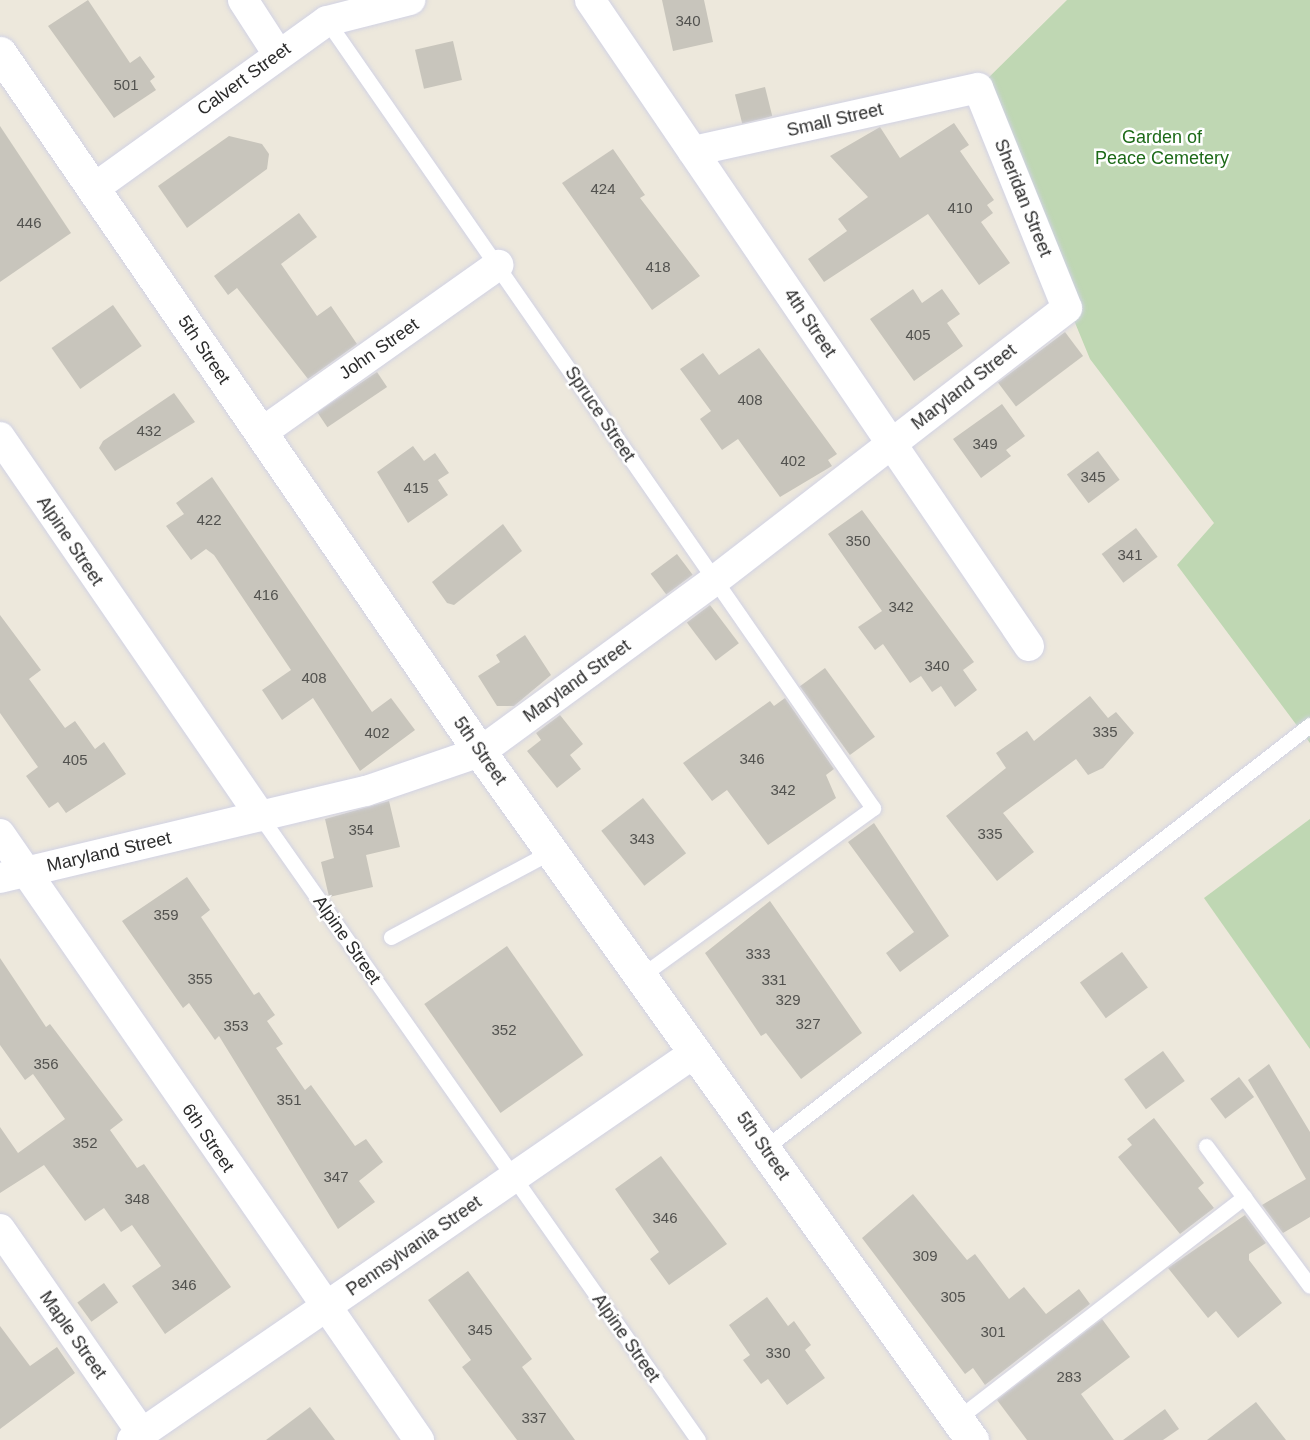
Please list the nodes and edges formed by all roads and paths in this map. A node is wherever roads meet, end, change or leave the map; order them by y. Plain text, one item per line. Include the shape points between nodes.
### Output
1 (243, 0) edge
2 (411, 0) edge
3 (590, 0) edge
4 (327, 21) junction
5 (0, 53) edge
6 (278, 54) junction
7 (978, 88) joint
8 (693, 151) junction
9 (93, 189) junction
10 (498, 265) junction
11 (1067, 308) joint
12 (261, 433) junction
13 (0, 437) edge
14 (892, 443) junction
15 (714, 581) junction
16 (1029, 646) dead end
17 (1310, 724) edge
18 (480, 752) junction
19 (260, 816) junction
20 (0, 834) edge
21 (552, 851) junction
22 (13, 875) edge
23 (391, 937) dead end
24 (642, 975) junction
25 (696, 1052) junction
26 (1206, 1146) dead end
27 (765, 1148) junction
28 (513, 1178) junction
29 (1244, 1197) junction
30 (0, 1229) edge
31 (1310, 1286) edge
32 (324, 1308) junction
33 (964, 1430) edge
34 (140, 1438) edge
35 (419, 1440) edge
36 (698, 1440) edge

1 - 6 street
2 - 4 street, Calvert Street
3 - 8 street, 4th Street
4 - 6 street, Calvert Street
4 - 10 lane, Spruce Street
5 - 9 street, 5th Street
6 - 9 street, Calvert Street
7 - 8 street, Small Street
7 - 11 street, Sheridan Street
8 - 14 street, 4th Street
9 - 12 street, 5th Street
10 - 12 street, John Street
10 - 15 lane, Spruce Street
11 - 14 street, Maryland Street
12 - 18 street, 5th Street
13 - 19 street, Alpine Street
14 - 15 street, Maryland Street
14 - 16 street, 4th Street
15 - 18 street, Maryland Street
15 - 24 lane, Spruce Street via 873,808
17 - 27 lane
18 - 19 street, Maryland Street via 366,791
18 - 21 street, 5th Street
19 - 22 street, Maryland Street
19 - 28 lane, Alpine Street
20 - 22 street, 6th Street
21 - 23 lane
21 - 24 street, 5th Street
22 - 32 street, 6th Street
24 - 25 street, 5th Street
25 - 27 street, 5th Street
25 - 28 street, Pennsylvania Street
26 - 29 lane
27 - 33 street, 5th Street
28 - 32 street, Pennsylvania Street
28 - 36 lane, Alpine Street
29 - 31 lane
29 - 33 lane
30 - 34 street, Maple Street
32 - 34 street, Pennsylvania Street
32 - 35 street, 6th Street

